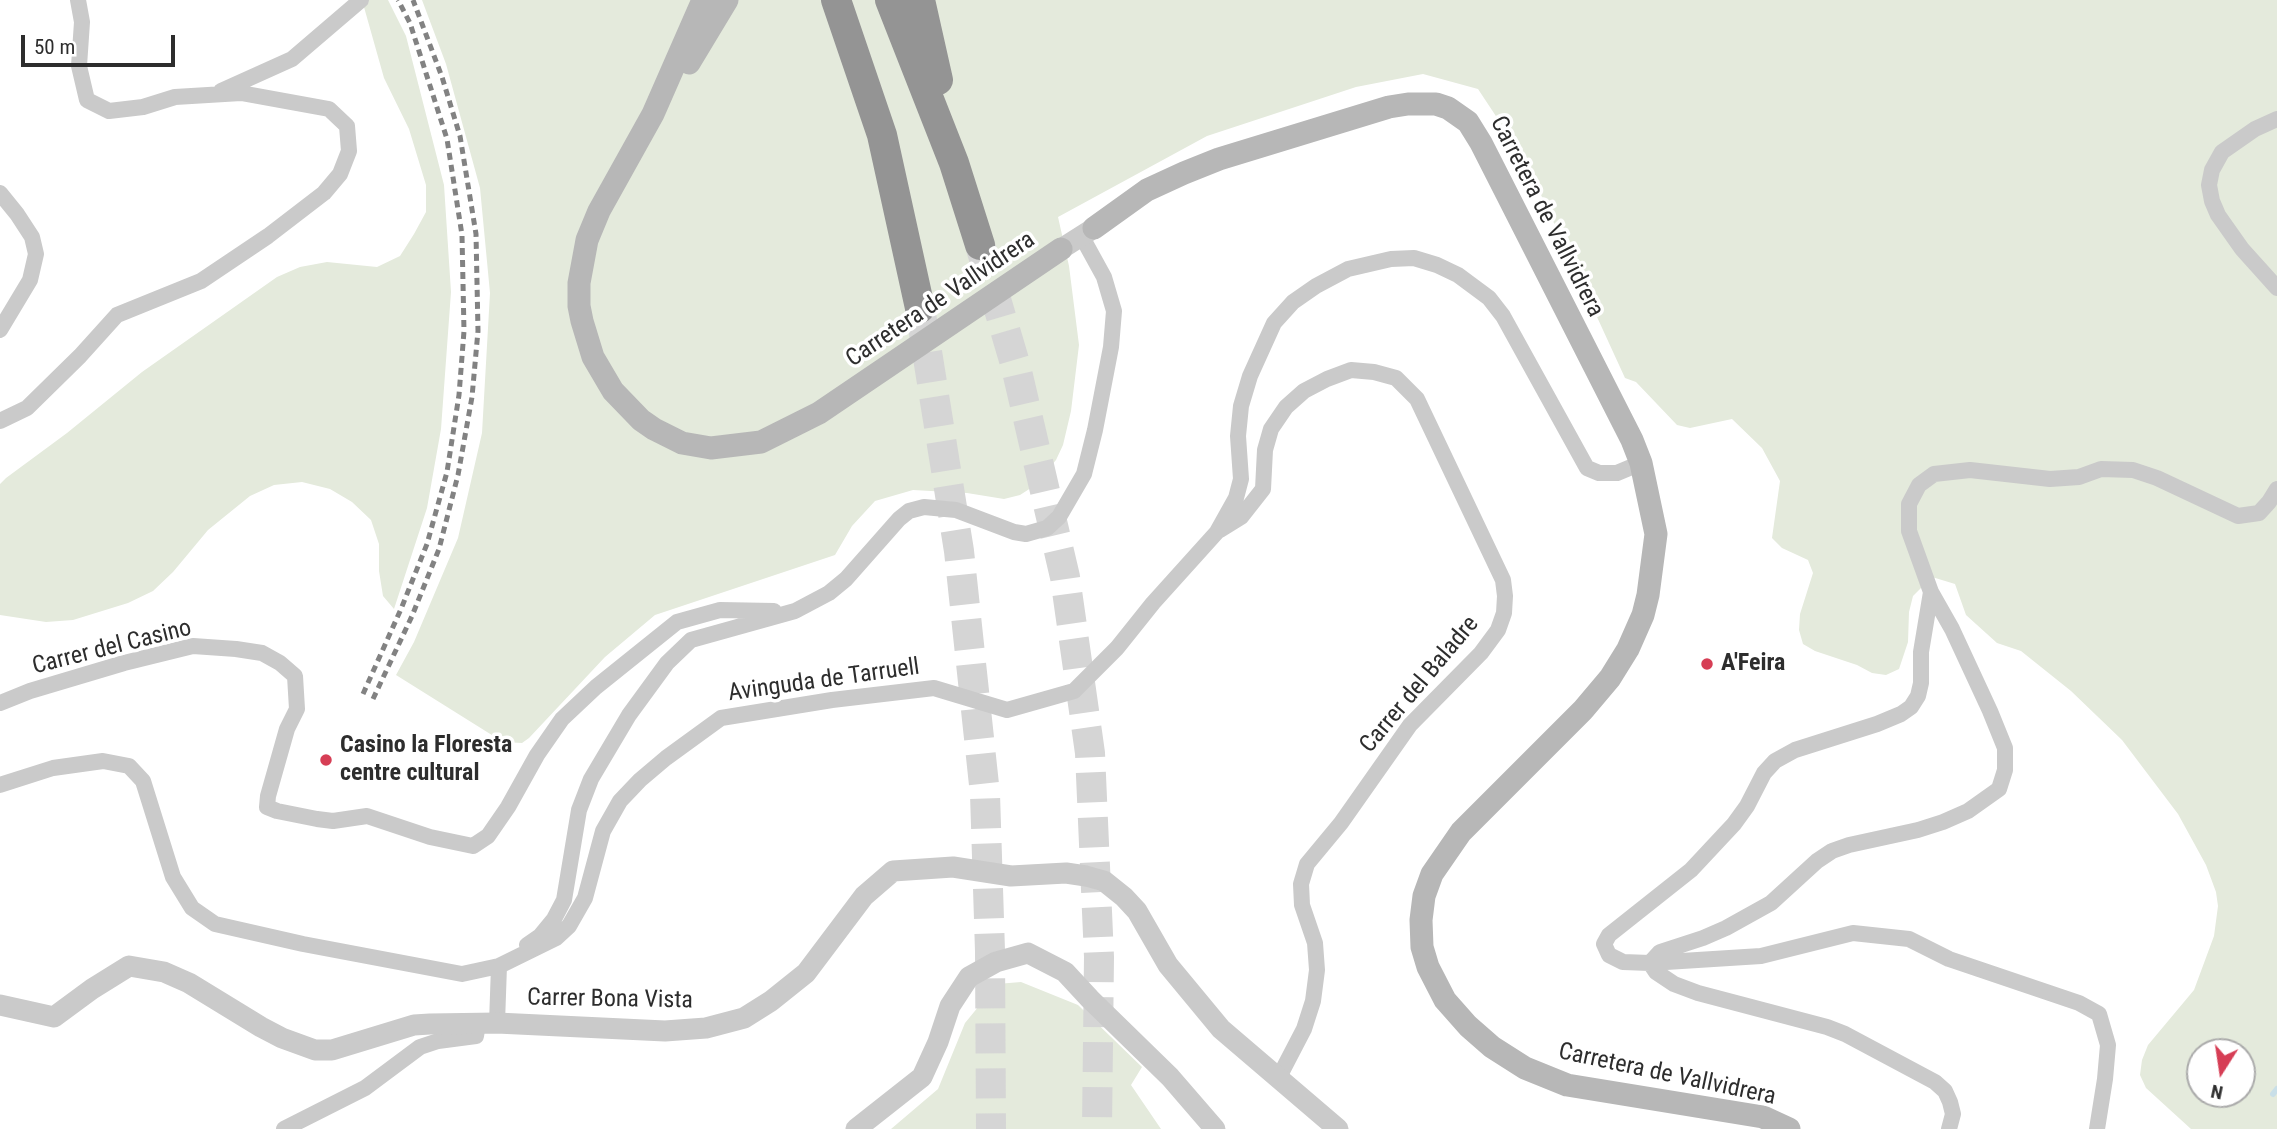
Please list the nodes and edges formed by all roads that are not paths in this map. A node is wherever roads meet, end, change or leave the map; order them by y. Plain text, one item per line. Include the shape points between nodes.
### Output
1 (78, 0) edge
2 (703, 0) edge
3 (727, 0) edge
4 (818, 0) edge
5 (836, 0) edge
6 (890, 0) edge
7 (920, 0) edge
8 (360, 1) edge
9 (217, 93) junction
10 (653, 114) junction
11 (2277, 119) edge
12 (954, 163) junction
13 (895, 191) junction
14 (0, 193) edge
15 (1088, 232) junction
16 (981, 244) tunnel mouth
17 (1061, 249) joint
18 (2277, 288) edge
19 (920, 308) tunnel mouth
20 (0, 330) edge
21 (0, 421) edge
22 (1641, 463) junction
23 (2277, 489) edge
24 (1217, 532) junction
25 (1931, 592) junction
26 (795, 611) junction
27 (0, 703) edge
28 (0, 785) edge
29 (1650, 963) junction
30 (499, 966) junction
31 (0, 1005) edge
32 (488, 1023) junction
33 (1278, 1079) junction
34 (284, 1129) edge
35 (856, 1129) edge
36 (1215, 1129) edge
37 (1338, 1129) edge
38 (1789, 1129) edge
39 (1949, 1129) edge
40 (2097, 1129) edge

1 - 9 street via 82,22 79,66 87,100 110,111
2 - 10 main road, Carretera de Vallvidrera
3 - 10 main road, Carretera de Vallvidrera
4 - 13 highway via 865,127
5 - 13 highway via 882,135
6 - 12 highway
7 - 12 highway
8 - 9 street via 292,59
9 - 21 street via 242,93 329,109 347,127 349,151 340,174 324,193 201,281 117,316 27,408
10 - 17 main road, Carretera de Vallvidrera via 587,240 579,306 593,357 613,391 640,419 682,443 711,448 745,446 791,429 874,378
11 - 18 street via 2222,152 2209,185 2218,215
12 - 16 highway
13 - 19 highway
14 - 20 street via 32,237 36,254 30,280
15 - 17 street, Carretera de Vallvidrera
15 - 22 main road, Carretera de Vallvidrera via 1147,190 1219,159 1389,107 1422,103 1448,108 1468,122 1481,143
15 - 26 street via 1114,311 1111,347 1087,463 1059,517 1047,528 1026,534 956,510 925,507 909,511 846,579
22 - 24 street, Avinguda de Tarruell via 1617,473 1587,468 1515,334 1489,298 1437,265 1414,258 1391,259 1348,269 1316,286 1274,323 1241,406 1241,479
22 - 38 main road, Carretera de Vallvidrera via 1656,534 1648,595 1636,632 1610,677 1583,710 1446,852 1424,896 1422,947 1432,976 1455,1012 1492,1047 1525,1068 1567,1085 1763,1117
23 - 25 street via 2259,513 2238,516 2133,470 2101,469 2079,477 2050,479 1970,470 1934,474 1919,485 1909,505 1909,531
24 - 30 street, Avinguda de Tarruell via 1074,691 1007,710 934,688 721,718 674,751 620,801 603,831 585,898 569,926 556,939
24 - 33 street, Carrer del Baladre via 1241,517 1263,489 1265,450 1271,429 1286,407 1326,379 1351,370 1374,372 1396,378 1417,398 1503,580 1505,596 1498,630 1410,725 1307,864 1301,884 1302,905 1315,943 1313,1001
25 - 29 street via 1921,683 1911,707 1775,761 1734,824 1706,855 1604,944 1609,956 1622,962
25 - 29 street via 2005,748 1999,789 1943,822 1832,852 1771,903 1726,928 1660,952
26 - 27 street, Carrer del Casino via 720,610 677,622 562,719 488,836 473,846 367,816 333,821 267,807 287,729 297,709 295,676 262,653 193,646
26 - 30 street via 691,640 667,663 591,779 579,810 564,900 554,919 540,936
28 - 30 street, Avinguda de Tarruell via 53,768 103,761 129,766 143,781 173,877 192,908 215,924 462,974
29 - 39 street via 1675,984 1827,1027 1935,1082 1950,1102
29 - 40 street via 1761,956 1853,933 1909,939 1949,959 2080,1003 2099,1014 2108,1045
30 - 32 street
31 - 32 street, Carrer Bona Vista via 54,1017 129,966 164,972 189,983 261,1027 315,1050 332,1050 414,1026
32 - 33 street, Carrer Bona Vista via 665,1031 706,1028 744,1018 806,973 864,896 893,872 953,866 1011,876 1066,873 1104,881 1124,898 1137,911 1168,965 1221,1029
32 - 34 street via 476,1036 420,1047 365,1088
33 - 37 street, Carrer Bona Vista
35 - 36 street via 922,1077 950,1006 969,977 996,962 1028,953 1065,972

